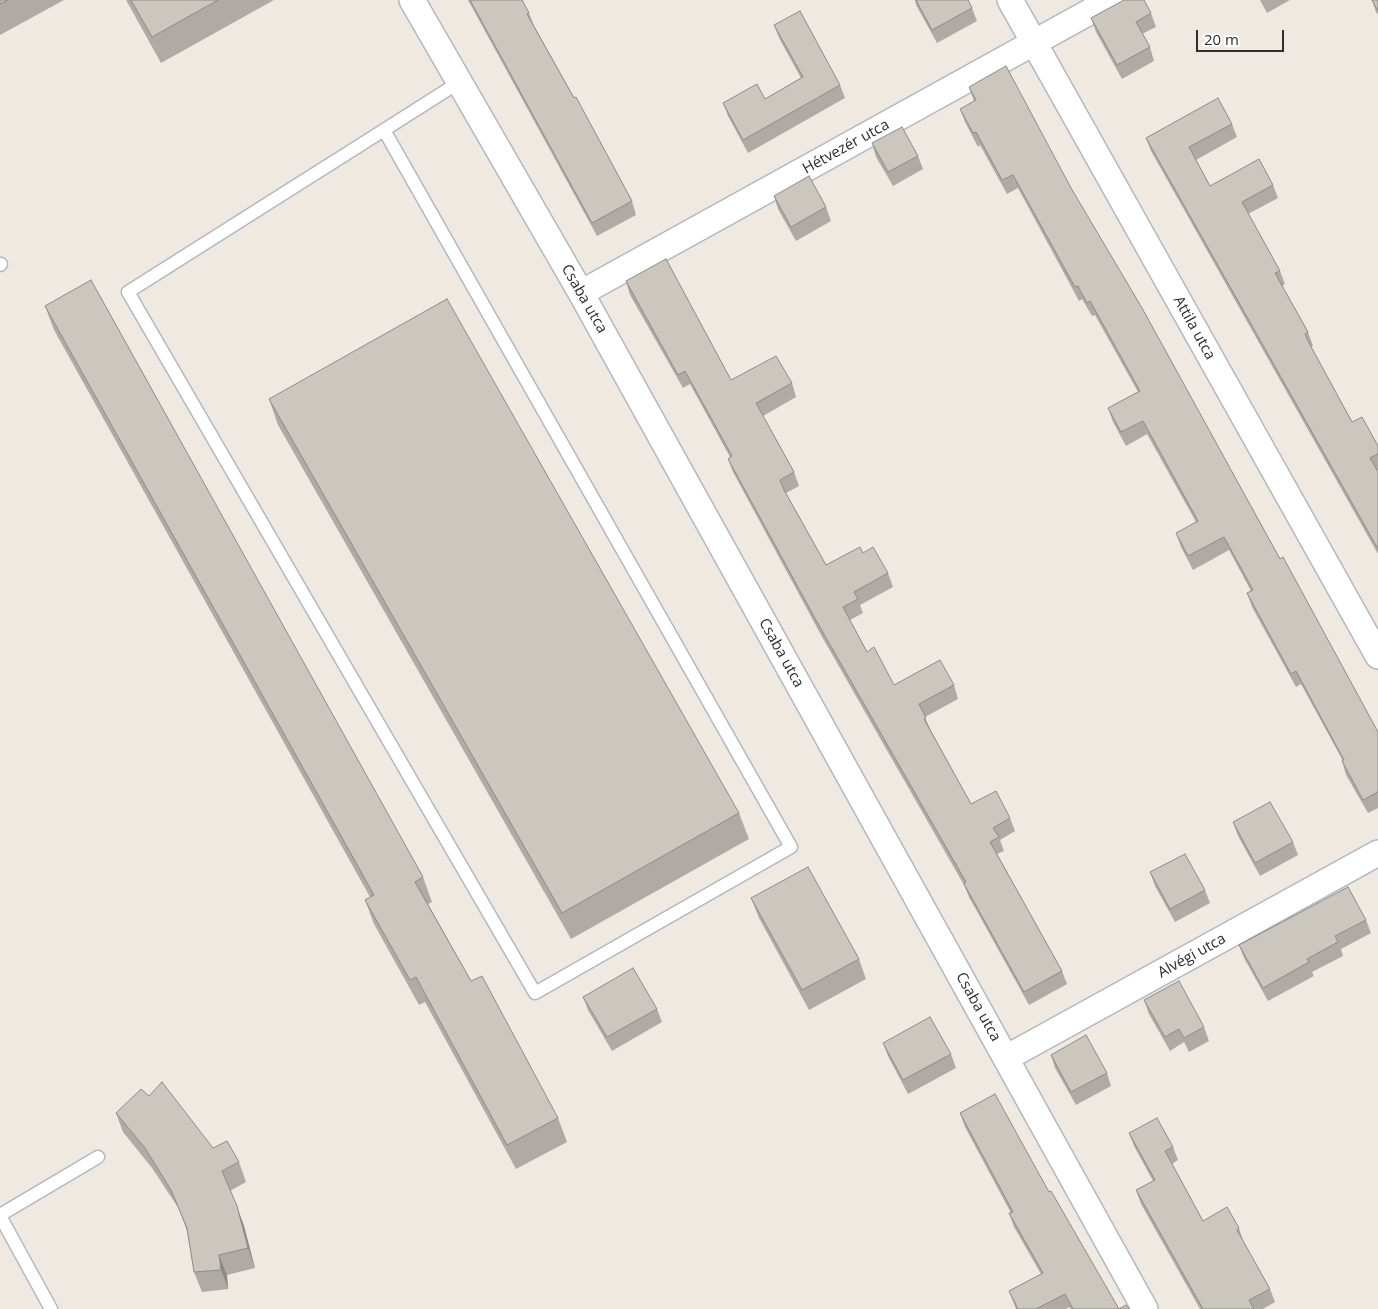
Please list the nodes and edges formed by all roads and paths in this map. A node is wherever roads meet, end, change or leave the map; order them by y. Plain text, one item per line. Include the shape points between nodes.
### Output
1 (412, 0) edge
2 (1010, 0) edge
3 (1111, 0) edge
4 (1034, 43) junction
5 (458, 83) junction
6 (384, 130) junction
7 (581, 293) junction
8 (1378, 656) edge
9 (1378, 853) edge
10 (1006, 1058) junction
11 (98, 1157) dead end
12 (0, 1216) edge
13 (51, 1309) edge
14 (1145, 1309) edge

1 - 5 street, Csaba utca
2 - 4 street, Attila utca
3 - 4 street, Hétvezér utca
4 - 7 street, Hétvezér utca
4 - 8 street, Attila utca
5 - 6 lane
5 - 7 street, Csaba utca
6 - 6 lane via 128,292 535,993 791,847
7 - 10 street, Csaba utca
9 - 10 street, Alvégi utca
10 - 14 street, Csaba utca
11 - 12 lane
12 - 13 lane

